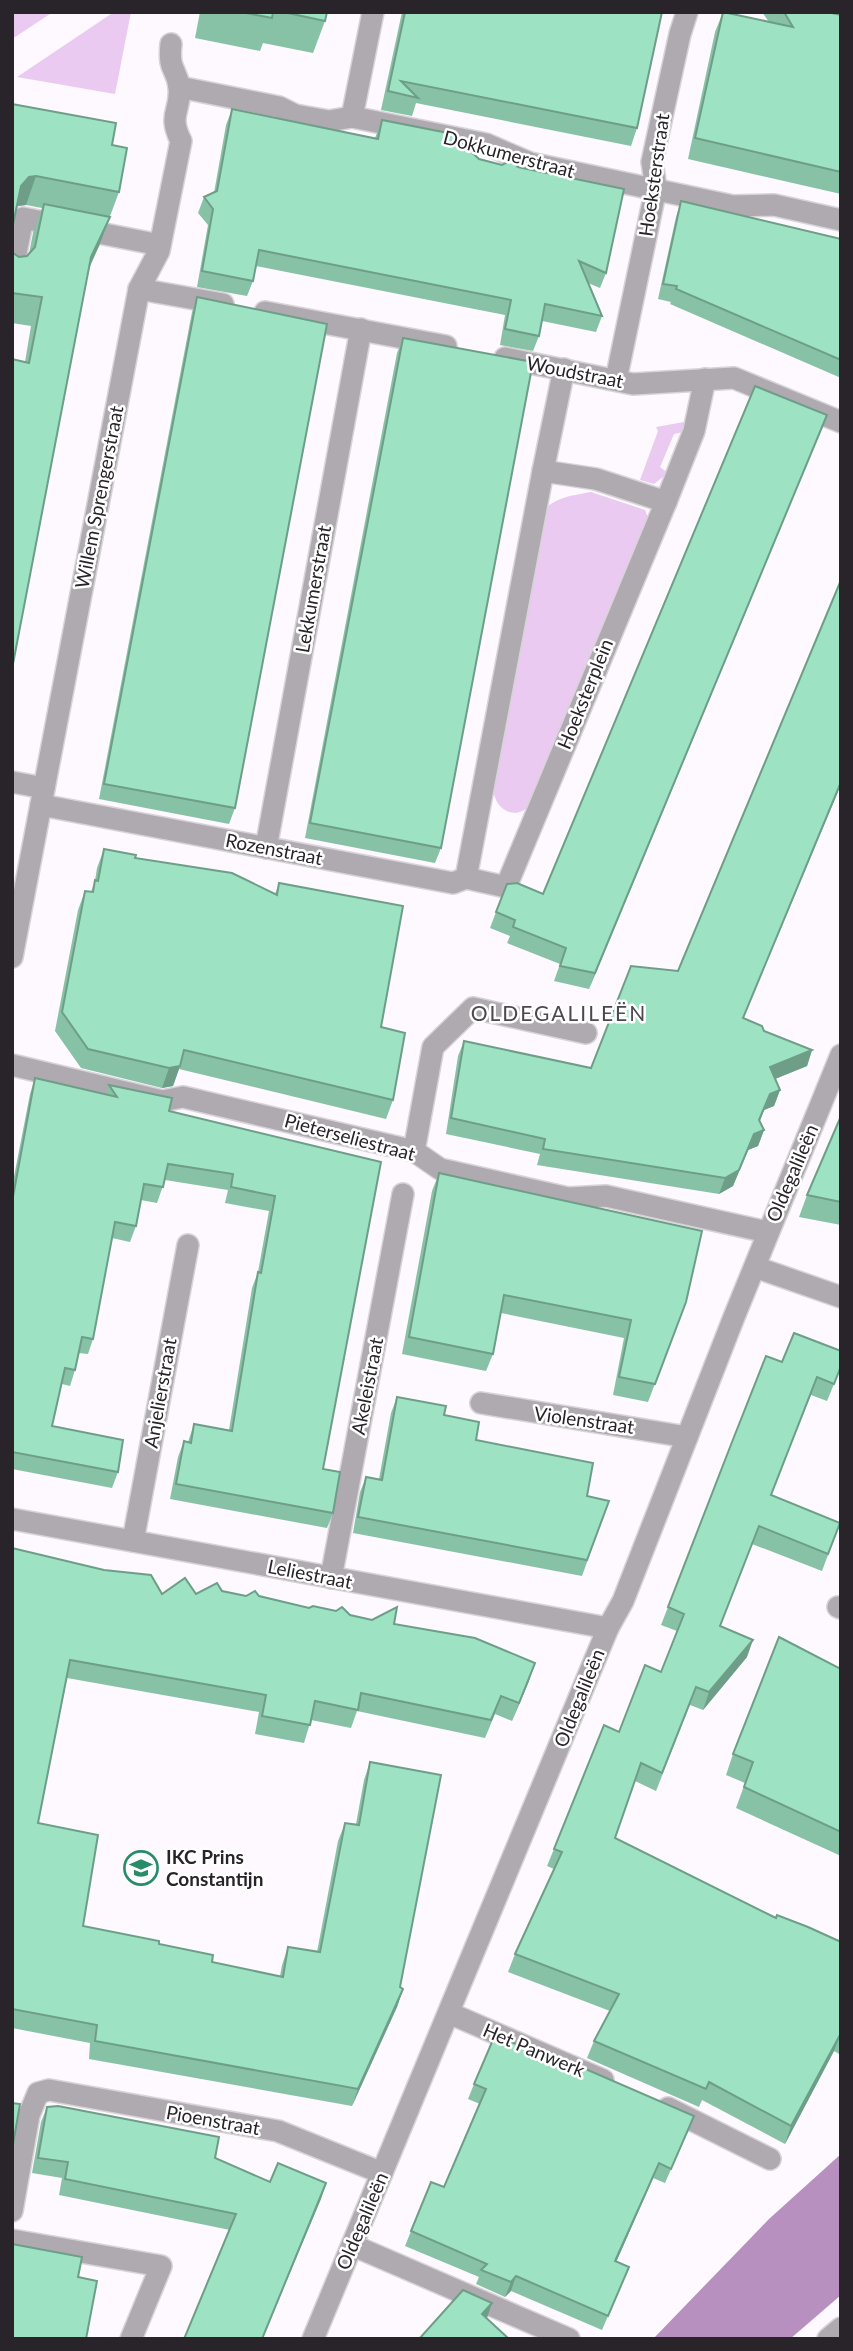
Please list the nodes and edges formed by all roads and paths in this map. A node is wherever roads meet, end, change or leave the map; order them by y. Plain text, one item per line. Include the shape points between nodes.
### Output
1 (373, 12) edge
2 (687, 12) edge
3 (172, 44) dead end
4 (179, 87) junction
5 (352, 117) junction
6 (656, 188) junction
7 (841, 220) edge
8 (160, 245) junction
9 (12, 273) edge
10 (139, 289) junction
11 (361, 329) junction
12 (564, 369) junction
13 (705, 379) junction
14 (616, 380) junction
15 (841, 422) edge
16 (543, 471) junction
17 (666, 502) junction
18 (12, 782) edge
19 (42, 797) junction
20 (266, 848) junction
21 (466, 878) junction
22 (506, 887) joint
23 (12, 957) edge
24 (586, 1033) dead end
25 (841, 1055) edge
26 (12, 1065) edge
27 (414, 1150) junction
28 (403, 1194) dead end
29 (768, 1232) junction
30 (188, 1245) dead end
31 (755, 1267) junction
32 (841, 1297) edge
33 (481, 1403) dead end
34 (687, 1437) junction
35 (12, 1519) edge
36 (133, 1541) junction
37 (331, 1578) junction
38 (608, 1628) junction
39 (449, 2013) junction
40 (621, 2087) edge
41 (645, 2098) edge
42 (770, 2159) dead end
43 (383, 2173) junction
44 (12, 2211) edge
45 (12, 2240) edge
46 (352, 2245) junction
47 (841, 2328) edge
48 (131, 2339) edge
49 (313, 2339) edge
50 (569, 2339) edge
51 (828, 2339) edge

1 - 5 street
2 - 6 street, Hoeksterstraat via 652,162
3 - 4 street, Willem Sprengerstraat via 169,64
4 - 5 street, Dokkumerstraat via 329,121
4 - 8 street, Willem Sprengerstraat via 172,124 181,141
5 - 6 street, Dokkumerstraat via 486,144 530,163
6 - 7 street, Dokkumerstraat via 733,206 774,205
6 - 14 street, Hoeksterstraat
8 - 9 street via 23,218
8 - 10 street, Willem Sprengerstraat
10 - 11 street, Woudstraat
10 - 19 street, Willem Sprengerstraat
11 - 12 street, Woudstraat
11 - 20 street, Lekkumerstraat
12 - 14 street, Woudstraat
12 - 16 street
13 - 14 street, Woudstraat via 650,384
13 - 15 street, Woudstraat via 734,378
13 - 17 street, Hoeksterplein via 694,431
16 - 17 street via 596,479
16 - 21 street
17 - 22 street, Hoeksterplein
18 - 19 street, Rozenstraat
19 - 20 street, Rozenstraat
19 - 23 street, Willem Sprengerstraat
20 - 21 street, Rozenstraat via 453,883
21 - 22 street, Rozenstraat
24 - 27 street via 473,1008 433,1047
25 - 29 street, Oldegalileën
26 - 27 street, Pieterseliestraat via 162,1101 197,1099
27 - 29 street, Pieterseliestraat via 440,1169 568,1198 606,1196
28 - 37 street, Akeleistraat
29 - 31 street, Oldegalileën
30 - 36 street, Anjelierstraat
31 - 32 street
31 - 34 street, Oldegalileën
33 - 34 street, Violenstraat
34 - 38 street, Oldegalileën via 623,1601
35 - 36 street, Leliestraat
36 - 37 street, Leliestraat
37 - 38 street, Leliestraat
38 - 39 street, Oldegalileën
39 - 40 street, Het Panwerk
39 - 43 street, Oldegalileën
41 - 42 street
43 - 44 street, Pioenstraat via 278,2132 48,2090 38,2094 29,2115
43 - 46 street, Oldegalileën
45 - 48 street via 161,2266
46 - 49 street, Oldegalileën
46 - 50 street
47 - 51 street

